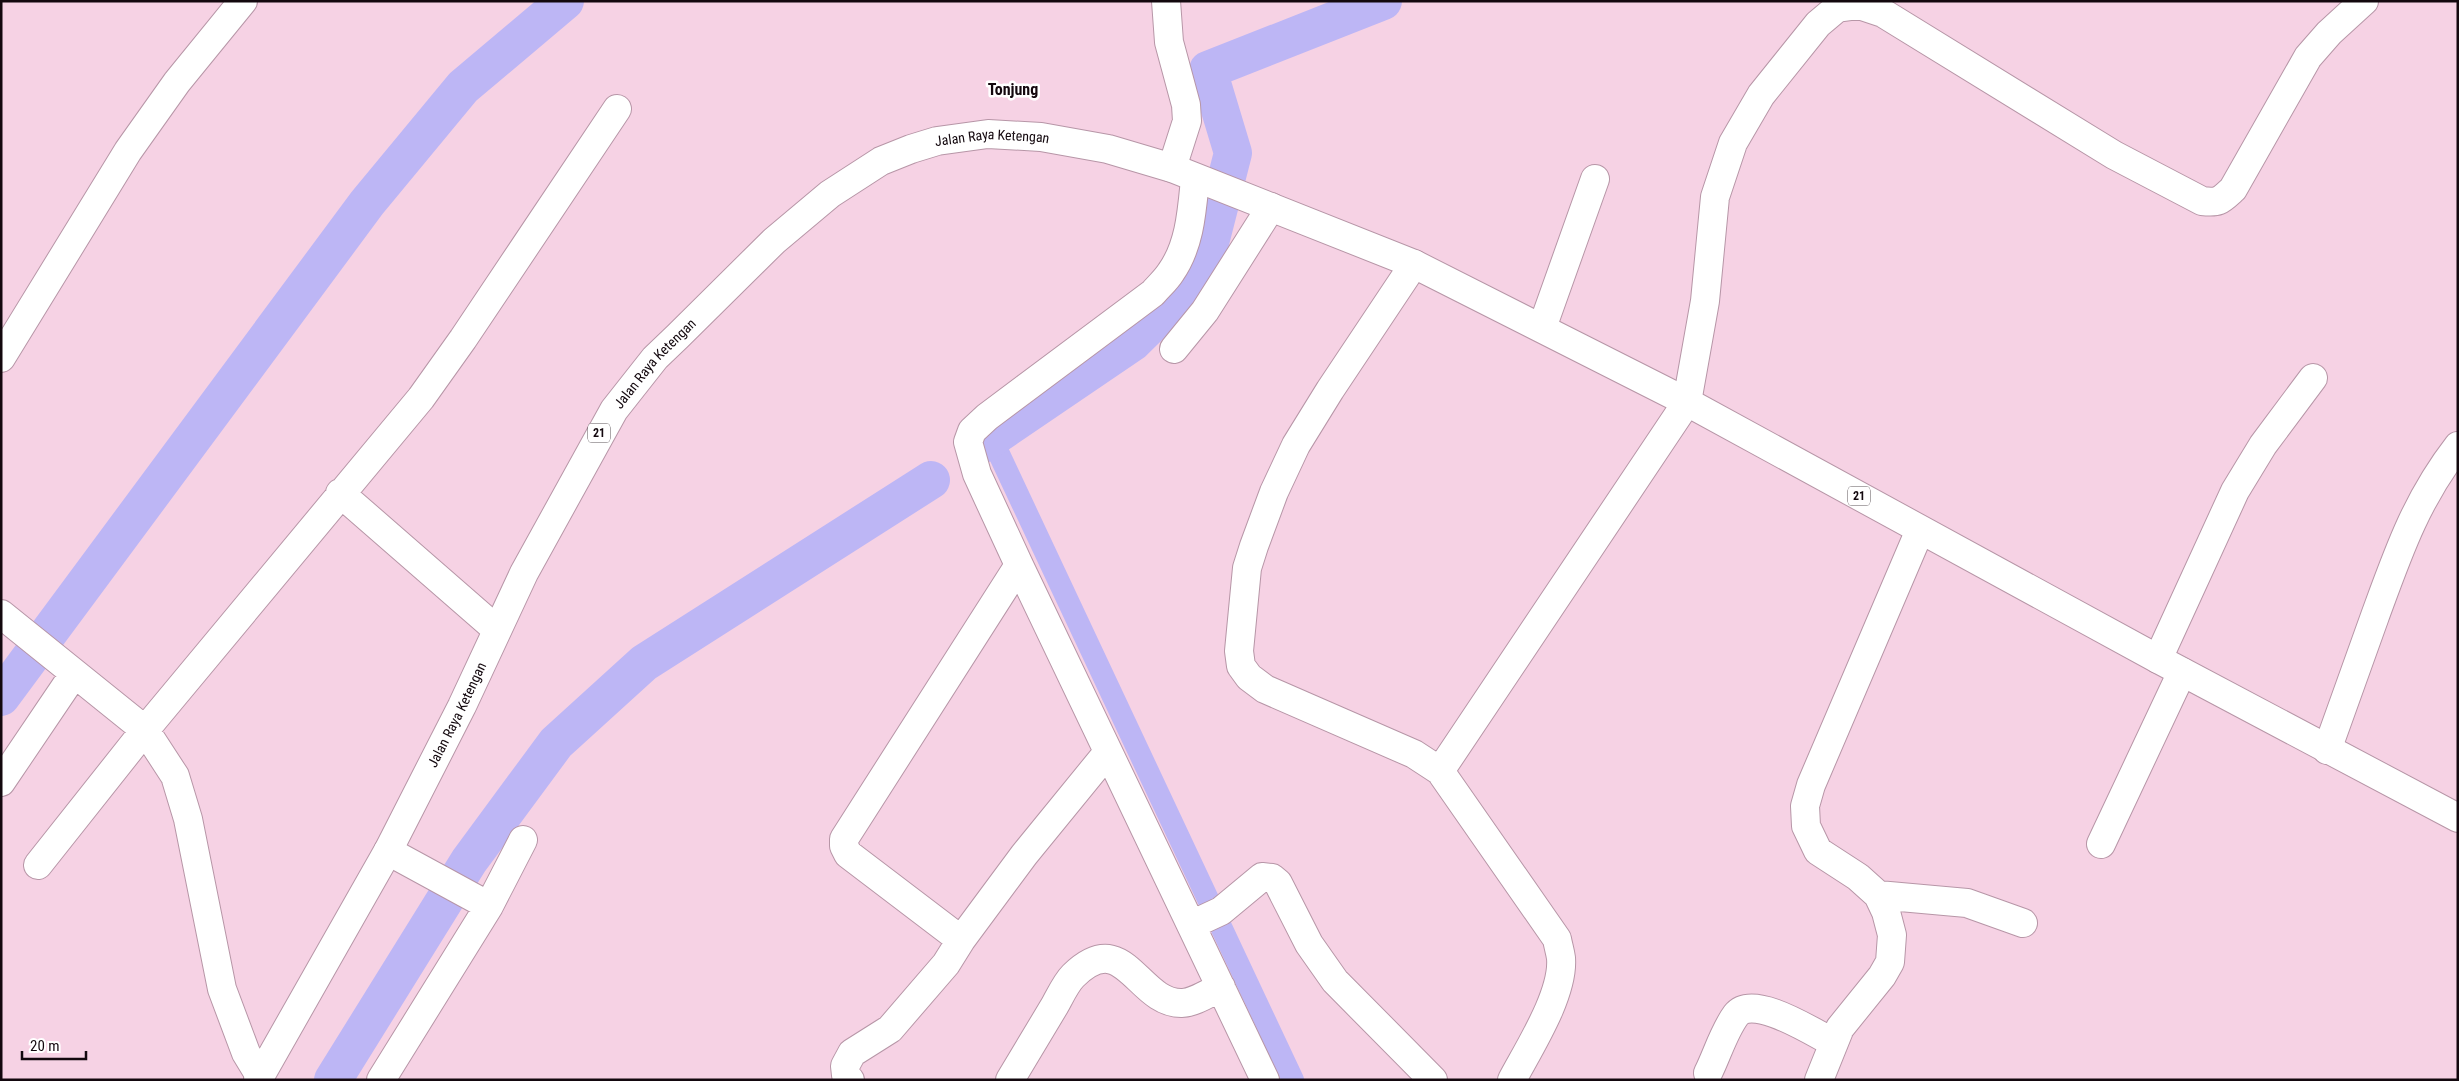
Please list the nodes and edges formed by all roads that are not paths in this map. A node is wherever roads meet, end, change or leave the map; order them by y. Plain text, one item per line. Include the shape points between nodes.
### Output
1 (243, 1) edge
2 (1166, 1) edge
3 (2364, 1) edge
4 (617, 109) dead end
5 (1191, 177) junction
6 (1595, 179) dead end
7 (1260, 202) junction
8 (1414, 264) junction
9 (1542, 328) junction
10 (1174, 350) dead end
11 (1, 358) edge
12 (2313, 378) dead end
13 (1687, 402) junction
14 (2458, 446) edge
15 (340, 493) junction
16 (1920, 530) junction
17 (1019, 565) junction
18 (1, 614) edge
19 (496, 629) junction
20 (2158, 659) junction
21 (71, 671) junction
22 (2182, 672) junction
23 (145, 730) junction
24 (2327, 750) junction
25 (1108, 752) junction
26 (1440, 771) junction
27 (1, 782) edge
28 (2458, 818) edge
29 (523, 840) dead end
30 (2101, 844) dead end
31 (388, 850) junction
32 (38, 865) dead end
33 (1878, 895) junction
34 (479, 900) junction
35 (1204, 919) junction
36 (2023, 923) dead end
37 (960, 940) junction
38 (1221, 987) junction
39 (1834, 1043) junction
40 (1708, 1073) dead end
41 (259, 1078) edge
42 (381, 1080) edge
43 (850, 1080) edge
44 (1010, 1080) edge
45 (1265, 1080) edge
46 (1433, 1080) edge
47 (1512, 1080) edge
48 (1819, 1080) edge

1 - 11 main road via 177,82 128,151
2 - 5 main road via 1169,42 1186,105
3 - 13 main road via 2308,57 2233,189 2220,202 2202,201 2114,155 1882,13 1859,5 1838,8 1818,24 1762,95 1733,143 1715,197 1705,301
4 - 15 main road via 421,398
5 - 7 main road, 21
5 - 17 main road via 1190,222 1172,272 1153,293 972,431 968,442 970,454
5 - 19 main road, Jalan Raya Ketengan / 21 via 1108,149 1050,138 988,134 937,141 911,149 881,161 851,180 774,241 655,358 628,392 596,439
6 - 9 main road
7 - 8 main road, 21
7 - 10 main road via 1205,312
8 - 9 main road, 21
8 - 26 main road via 1312,418 1274,492 1248,568 1238,651 1249,677 1265,689 1414,754
9 - 13 main road, 21
12 - 20 main road via 2263,445 2235,491
13 - 16 main road, 21
13 - 26 main road
14 - 24 main road via 2419,502 2401,543
15 - 19 main road
15 - 23 main road
16 - 20 main road, 21
16 - 33 main road via 1811,785 1805,806 1806,826 1818,851 1858,877
17 - 25 main road
17 - 37 main road via 844,839 848,854
18 - 21 main road
19 - 31 main road, Jalan Raya Ketengan / 21 via 462,706
20 - 22 main road, 21
21 - 23 main road
21 - 27 main road
22 - 24 main road, 21
22 - 30 main road
23 - 32 main road
23 - 41 main road via 175,776 182,793 222,989
24 - 28 main road, 21
25 - 35 main road
25 - 37 main road
26 - 47 main road via 1557,939 1561,959 1546,1018
29 - 34 main road
31 - 34 main road
31 - 41 main road, Jalan Raya Ketengan / 21
33 - 36 main road via 1966,903
33 - 39 main road via 1892,935 1890,962 1853,1009
34 - 42 main road
35 - 38 main road
35 - 46 main road via 1262,877 1272,878 1278,883 1309,944 1335,981
37 - 43 main road via 946,964 890,1030 852,1053 845,1066
38 - 44 main road via 1185,1003 1173,1002 1158,994 1122,964 1105,957 1091,961 1072,977
38 - 45 main road
39 - 40 main road via 1764,1008 1752,1006 1737,1013
39 - 48 main road

